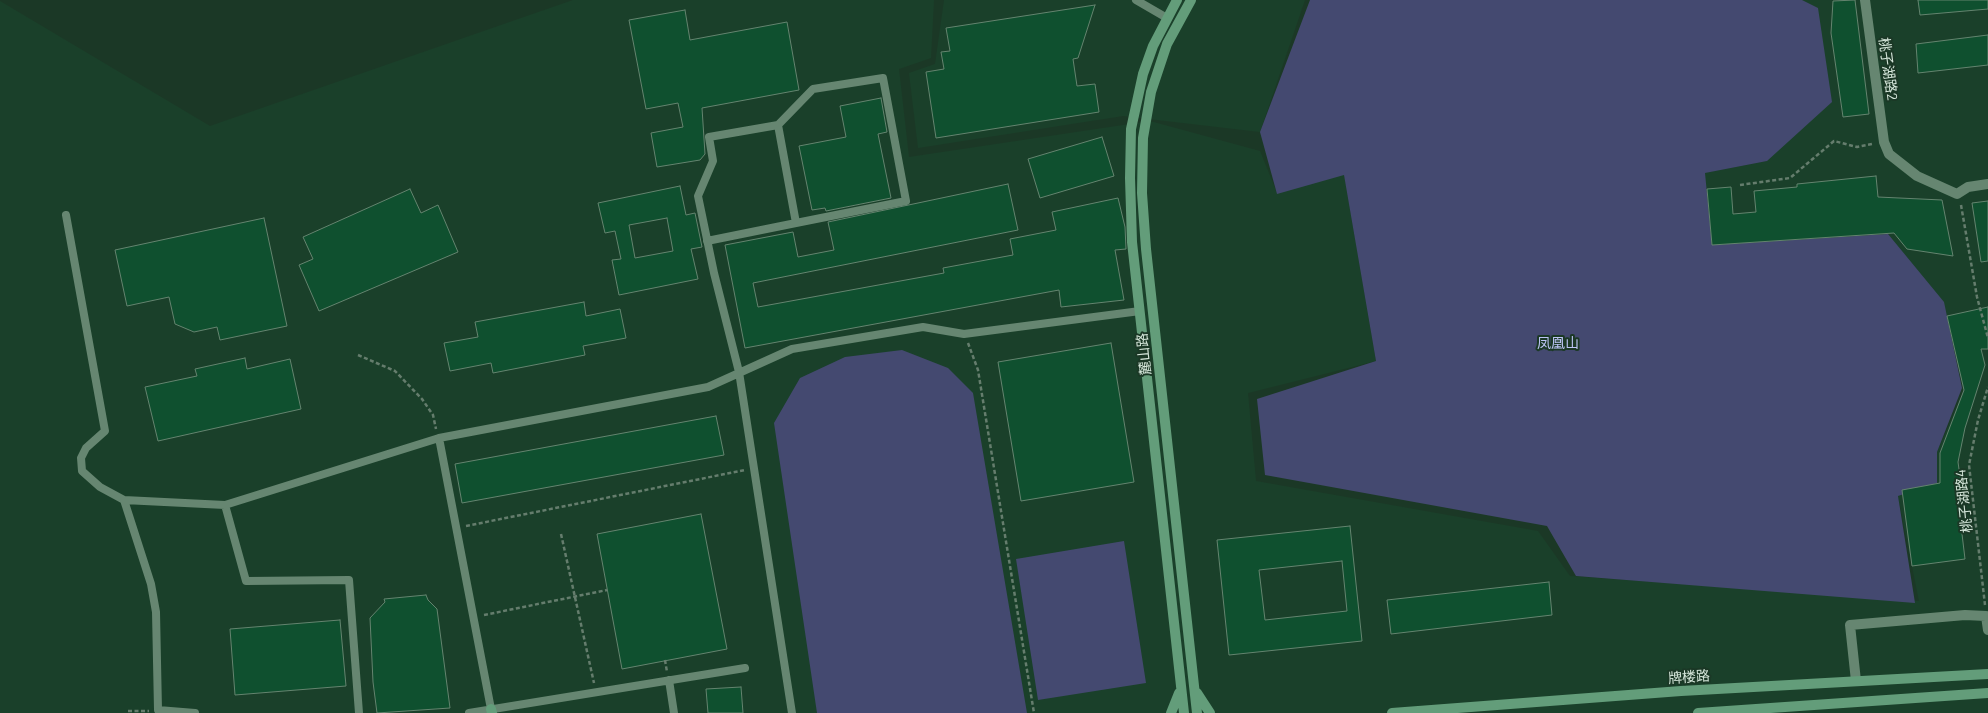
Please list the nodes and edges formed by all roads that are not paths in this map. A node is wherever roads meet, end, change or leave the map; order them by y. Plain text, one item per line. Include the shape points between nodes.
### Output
1 (1136, 0) edge
2 (1177, 0) edge
3 (1191, 0) edge
4 (1865, 0) edge
5 (1167, 18) junction
6 (778, 125) junction
7 (1988, 184) edge
8 (66, 215) dead end
9 (796, 223) junction
10 (707, 241) junction
11 (1140, 312) junction
12 (739, 372) junction
13 (439, 438) junction
14 (124, 500) junction
15 (225, 505) junction
16 (1988, 630) edge
17 (745, 668) dead end
18 (1988, 674) edge
19 (669, 680) junction
20 (1856, 681) junction
21 (1194, 683) junction
22 (1180, 684) junction
23 (1988, 693) edge
24 (492, 711) edge
25 (195, 713) edge
26 (359, 713) edge
27 (470, 713) edge
28 (674, 713) edge
29 (792, 713) edge
30 (1171, 713) edge
31 (1184, 713) edge
32 (1197, 713) edge
33 (1210, 713) edge
34 (1392, 713) edge
35 (1698, 713) edge

1 - 5 lane
2 - 5 main road, 麓山路
3 - 21 main road, 麓山路 via 1167,44 1152,92 1143,138 1142,193
4 - 7 street, 桃子湖路2 via 1884,142 1893,160 1930,183 1957,194 1968,187
5 - 11 main road, 麓山路 via 1143,74 1131,129 1130,223
6 - 9 lane
6 - 9 lane via 813,89 883,78 906,200
6 - 10 lane via 709,136 713,161 698,196
8 - 14 lane via 105,431 86,448 81,458 82,471 100,487
9 - 10 lane
10 - 12 lane
11 - 12 lane via 964,334 923,327 792,349
11 - 22 main road, 麓山路
12 - 13 lane via 708,387
12 - 29 lane
13 - 15 lane
13 - 24 lane
14 - 15 lane
14 - 25 lane via 151,584 156,612 158,710
15 - 26 lane via 246,581 349,580
16 - 20 street via 1986,616 1965,615 1850,625
17 - 19 lane
18 - 20 main road, 牌楼路
19 - 24 lane
19 - 28 lane
20 - 34 main road, 牌楼路
21 - 32 main road, 麓山路
21 - 33 main road
22 - 30 main road via 1178,699
22 - 31 main road, 麓山路
23 - 35 main road
24 - 27 lane

